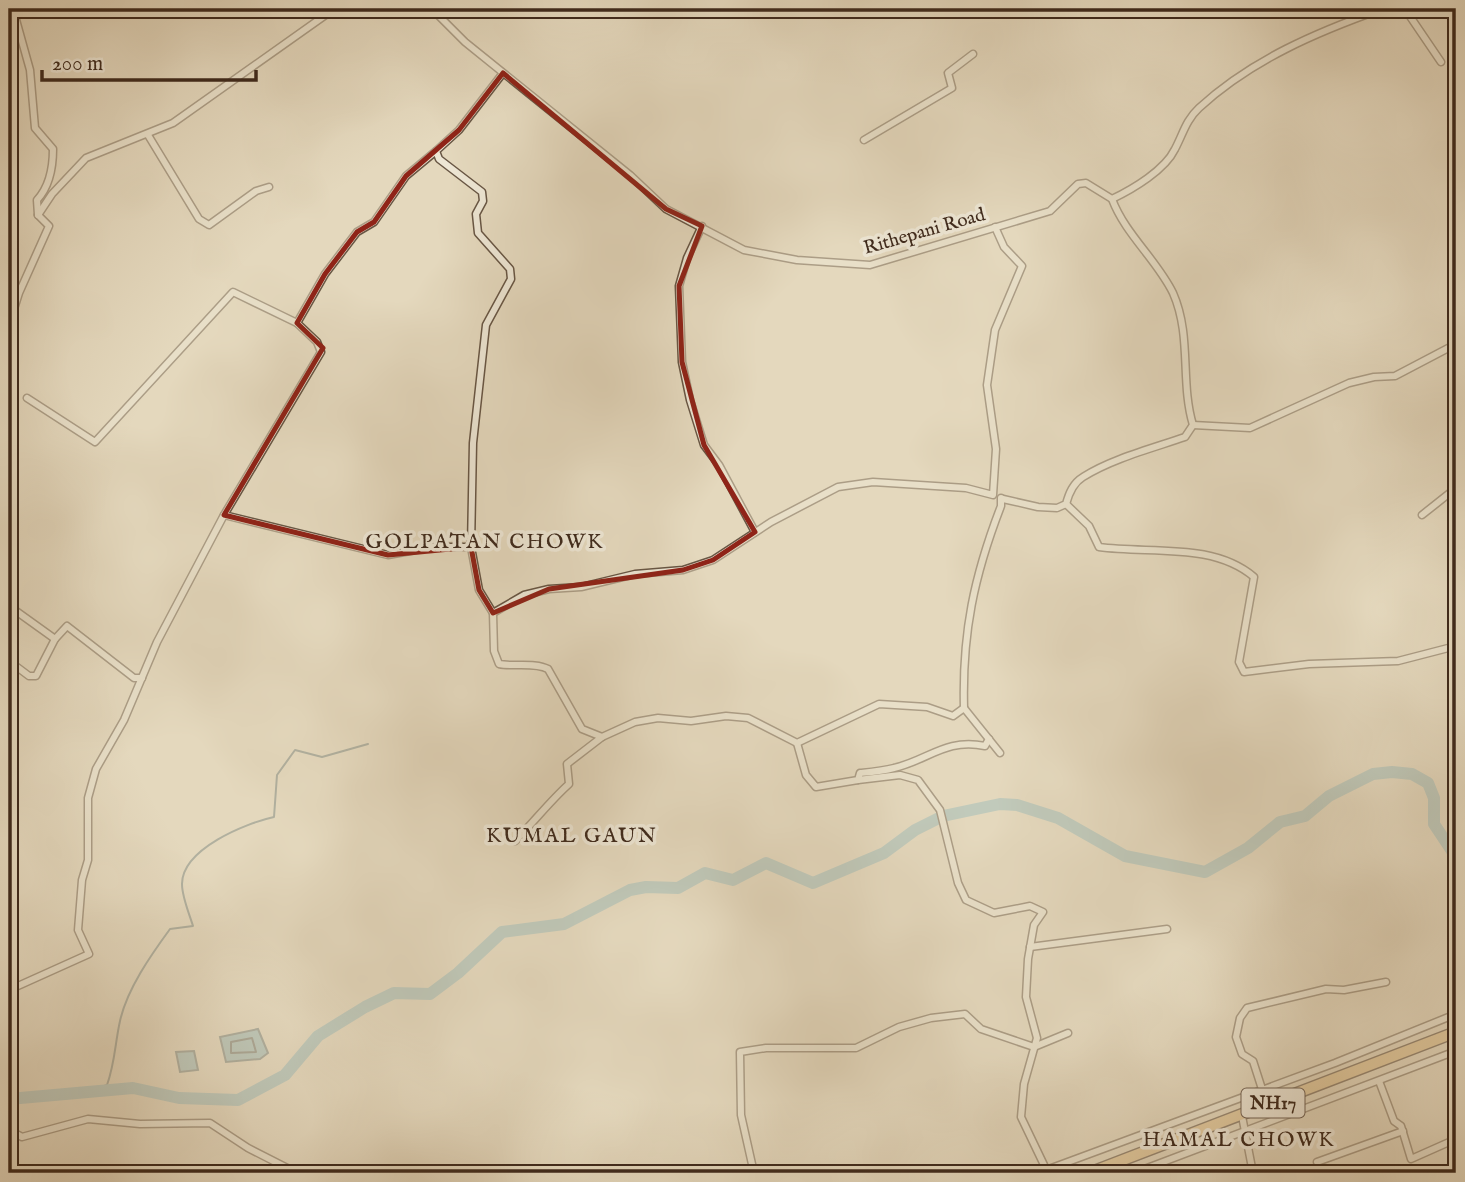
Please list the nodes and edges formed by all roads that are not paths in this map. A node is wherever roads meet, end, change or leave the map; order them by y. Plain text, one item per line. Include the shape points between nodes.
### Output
1 (13, 9) edge
2 (334, 9) edge
3 (432, 9) edge
4 (1382, 9) edge
5 (1405, 9) edge
6 (973, 54) dead end
7 (1441, 61) dead end
8 (503, 73) junction
9 (148, 135) junction
10 (864, 141) dead end
11 (436, 151) junction
12 (269, 187) dead end
13 (1112, 198) junction
14 (38, 215) junction
15 (702, 226) junction
16 (995, 226) junction
17 (297, 323) junction
18 (9, 325) edge
19 (1456, 344) edge
20 (27, 398) dead end
21 (1193, 425) junction
22 (1456, 488) edge
23 (993, 495) junction
24 (1003, 499) junction
25 (1066, 504) junction
26 (224, 515) junction
27 (1422, 515) dead end
28 (755, 532) junction
29 (471, 548) junction
30 (9, 606) edge
31 (493, 613) junction
32 (55, 639) junction
33 (1456, 646) edge
34 (9, 661) edge
35 (142, 678) junction
36 (964, 708) junction
37 (602, 737) junction
38 (989, 739) junction
39 (797, 743) junction
40 (1000, 753) dead end
41 (858, 780) junction
42 (515, 841) dead end
43 (1167, 929) dead end
44 (1031, 947) junction
45 (1385, 982) dead end
46 (9, 990) edge
47 (1456, 1014) edge
48 (1456, 1032) edge
49 (1068, 1033) dead end
50 (1034, 1047) junction
51 (1456, 1051) edge
52 (1392, 1056) junction
53 (1398, 1073) junction
54 (1379, 1081) junction
55 (1262, 1089) junction
56 (1242, 1116) junction
57 (9, 1130) edge
58 (1403, 1131) junction
59 (1246, 1132) junction
60 (1456, 1139) edge
61 (1317, 1161) dead end
62 (1042, 1172) edge
63 (297, 1173) edge
64 (754, 1173) edge
65 (1089, 1173) edge
66 (1134, 1173) edge
67 (1253, 1173) edge

1 - 14 street via 30,69 35,128 53,149 53,168 37,200
2 - 9 street via 192,111
3 - 8 street, Rithepani Road
4 - 13 street via 1319,31 1232,82 1184,126 1167,161
5 - 7 street
6 - 10 street via 948,73 952,88
8 - 11 street via 459,130
8 - 15 street, Rithepani Road via 666,209
9 - 12 street via 199,219 209,225 256,191
9 - 14 street via 86,158
11 - 17 street via 405,176 374,222 357,232
11 - 29 street via 439,159 482,192 483,201 475,214 478,233 510,270 511,279 486,325 473,443
13 - 16 street, Rithepani Road via 1086,183 1078,184 1050,211
13 - 21 street via 1172,292 1187,350 1188,408
14 - 18 street via 49,226
15 - 16 street, Rithepani Road via 744,250 797,260 870,265
15 - 28 street via 679,286 682,362 704,445
16 - 23 street via 1004,247 1022,267 995,330 987,385 996,449
17 - 20 street via 233,292 95,442
17 - 26 street via 321,352
19 - 21 street via 1395,376 1349,383 1250,428
21 - 25 street via 1185,437 1082,477 1070,490
22 - 27 street
23 - 24 street
23 - 28 street via 967,488 873,482 838,486
24 - 25 street via 1038,507
24 - 36 street via 981,559 968,614
25 - 33 street via 1089,526 1099,547 1184,552 1243,568 1254,578 1239,662 1244,672 1398,661
26 - 29 street via 388,555 432,547
26 - 35 street
28 - 31 street via 713,560 683,570 549,589 524,595
29 - 31 street via 479,590
30 - 32 street
31 - 37 street via 499,664 548,669 582,729
32 - 34 street via 36,676
32 - 35 street via 67,626 134,678
35 - 46 street via 96,769 88,798 88,860 78,930 89,954
36 - 38 street
36 - 39 street via 953,716 927,707 879,704
37 - 39 street via 635,722 658,718 691,721 726,716 748,718
37 - 42 street via 567,764 569,784
38 - 40 street
38 - 41 street via 985,746 950,745 895,768 860,773
39 - 41 street via 807,775 816,787
41 - 44 street via 900,775 918,780 940,810 966,900 994,913 1030,906 1043,912 1034,925
43 - 44 street
44 - 50 street via 1026,998 1037,1038
45 - 55 street via 1326,989 1247,1008 1236,1037 1242,1054 1252,1061
47 - 55 street
48 - 52 highway, NH17
49 - 50 street
50 - 62 street via 1021,1116
50 - 64 street via 981,1029 965,1014 899,1027 856,1048 740,1052 741,1115
51 - 53 street
52 - 53 street
52 - 56 highway, NH17
53 - 54 street
54 - 58 street via 1394,1121
54 - 59 street
55 - 62 street
56 - 59 street
56 - 65 highway, NH17
57 - 63 street via 22,1137 88,1119 210,1123
58 - 60 street via 1411,1159
58 - 61 street
59 - 66 street
59 - 67 street

